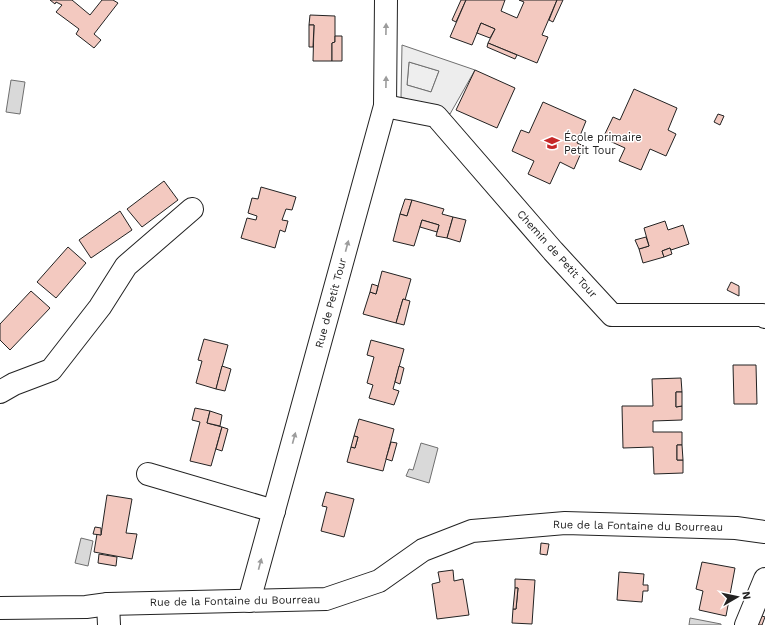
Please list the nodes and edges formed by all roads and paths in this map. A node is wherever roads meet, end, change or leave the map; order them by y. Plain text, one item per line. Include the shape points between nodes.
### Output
1 (386, 0) edge
2 (385, 106) junction
3 (192, 209) dead end
4 (765, 317) edge
5 (0, 392) edge
6 (148, 474) dead end
7 (274, 511) junction
8 (765, 532) edge
9 (765, 579) edge
10 (249, 601) junction
11 (0, 608) edge
12 (108, 614) edge
13 (746, 625) edge

2 -> 1 street, Rue de Petit Tour
2 - 4 street, Chemin de Petit Tour via 436,116 612,315
7 -> 2 street, Rue de Petit Tour
3 - 5 street via 126,266 100,307 51,370
6 - 7 street
10 -> 7 street, Rue de Petit Tour
8 - 10 street, Rue de la Fontaine du Bourreau via 736,528 564,523 472,531 423,550 379,581 326,599
9 - 13 street
10 - 12 street, Rue de la Fontaine du Bourreau
11 - 12 street, Rue de la Fontaine du Bourreau via 86,607

